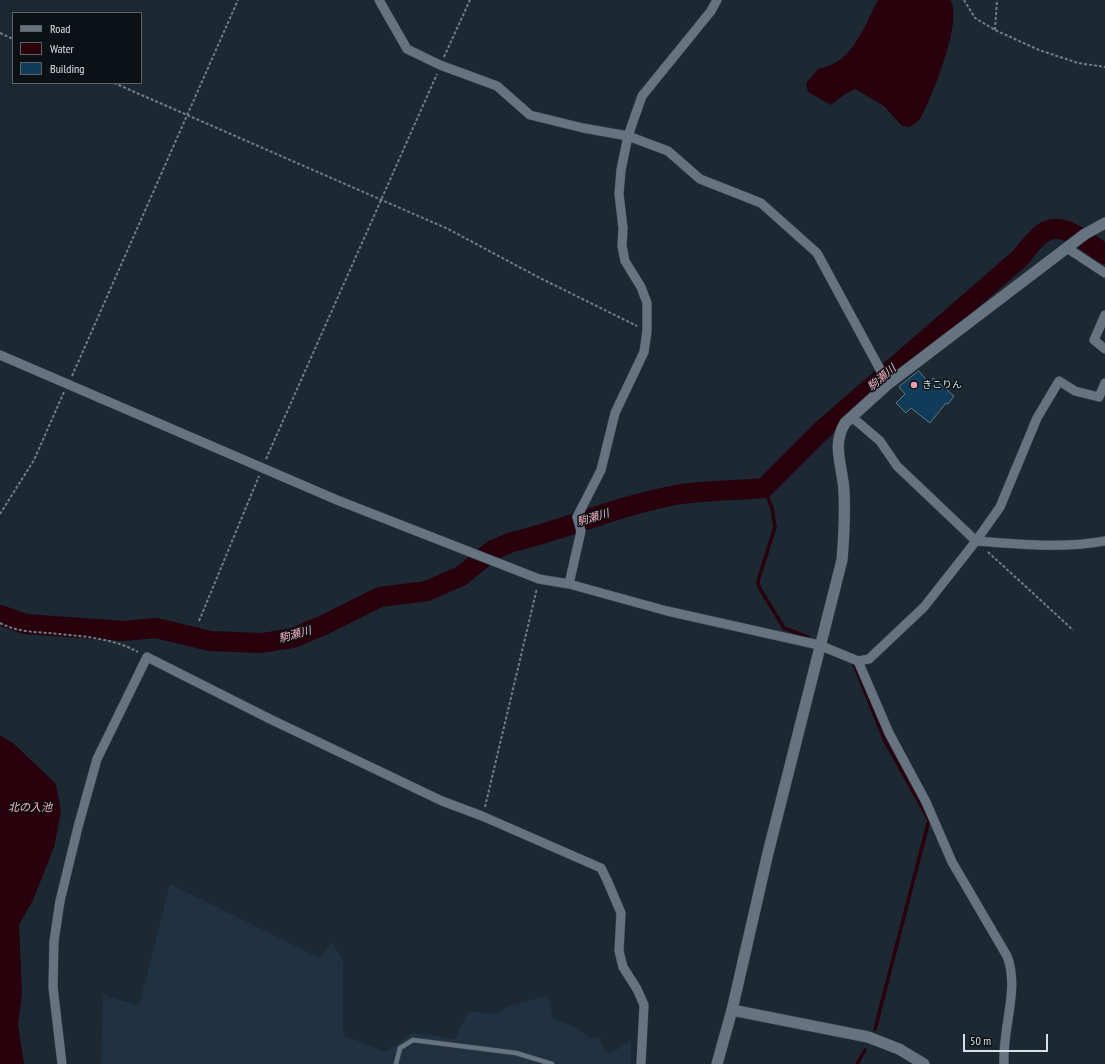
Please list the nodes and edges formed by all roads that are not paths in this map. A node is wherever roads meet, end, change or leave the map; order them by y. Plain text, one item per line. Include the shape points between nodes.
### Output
1 (380, 0) edge
2 (717, 0) edge
3 (628, 136) junction
4 (1105, 223) edge
5 (1070, 246) junction
6 (1105, 273) edge
7 (1105, 315) edge
8 (1105, 349) edge
9 (0, 355) edge
10 (1105, 383) edge
11 (888, 384) junction
12 (852, 416) junction
13 (976, 541) junction
14 (1105, 541) edge
15 (569, 584) junction
16 (819, 645) junction
17 (858, 661) junction
18 (732, 1010) junction
19 (62, 1064) edge
20 (396, 1064) edge
21 (552, 1064) edge
22 (640, 1064) edge
23 (717, 1064) edge
24 (924, 1064) edge
25 (1004, 1064) edge

1 - 3 street via 407,49 440,65 497,86 530,115
2 - 3 street via 711,11 642,96
3 - 11 street via 668,151 700,179 761,203 817,253
3 - 15 street via 619,194 623,228 622,246 625,260 648,303 647,331 644,352 615,413 601,470 577,519 581,528
4 - 5 street
5 - 6 street
5 - 11 street
7 - 8 street via 1094,340
9 - 15 street via 337,500 539,579
10 - 13 street via 1099,397 1075,391 1059,381 1037,418 1000,508
11 - 12 street
12 - 13 street via 880,441 897,466
12 - 16 street via 840,431 837,444 844,490 842,560
13 - 14 street via 1043,545
13 - 17 street via 924,607 869,659
15 - 16 street via 667,611
16 - 17 street
16 - 18 street
17 - 25 street via 889,733 926,802 952,862 1011,968 1012,980 1003,1046
18 - 23 street
18 - 24 street via 868,1037 898,1049
19 - 22 street via 53,987 54,941 60,901 97,759 147,657 442,801 601,868 620,913 619,951 623,967 637,988 644,1005
20 - 21 lane via 400,1048 413,1040 516,1053

